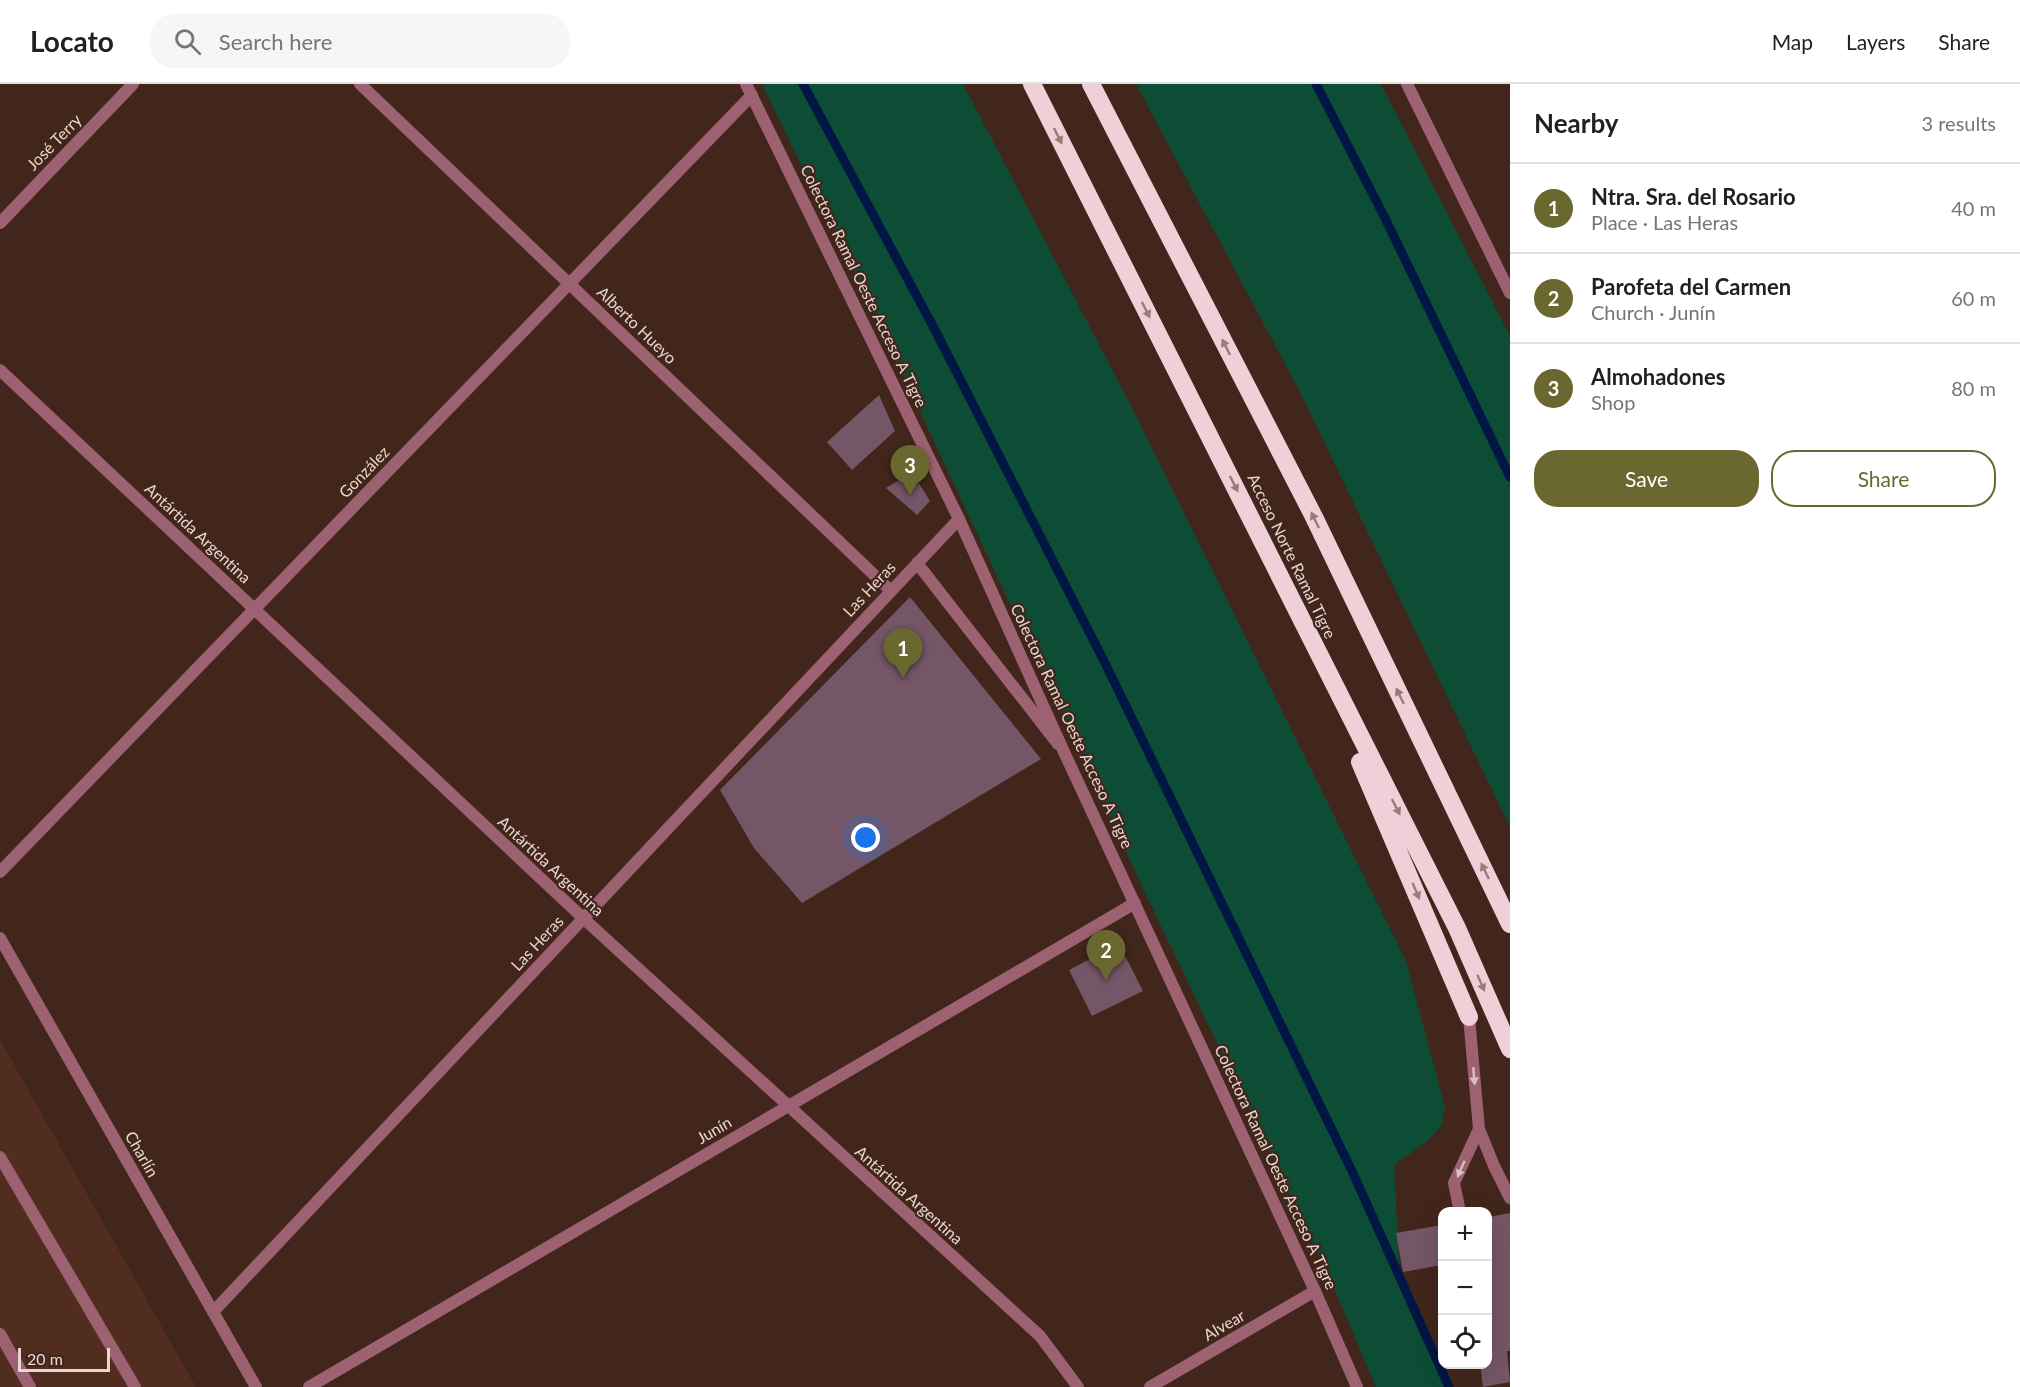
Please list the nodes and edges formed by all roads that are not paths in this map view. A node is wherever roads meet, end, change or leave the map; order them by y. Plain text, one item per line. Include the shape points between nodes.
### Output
1 (132, 84) edge
2 (360, 84) edge
3 (1032, 84) edge
4 (1091, 84) edge
5 (1407, 84) edge
6 (749, 89) edge
7 (0, 223) edge
8 (570, 284) junction
9 (1510, 293) edge
10 (0, 370) edge
11 (959, 519) junction
12 (917, 562) junction
13 (1285, 586) junction
14 (891, 591) junction
15 (254, 609) junction
16 (1064, 752) junction
17 (0, 872) edge
18 (1135, 903) junction
19 (583, 918) junction
20 (1509, 920) edge
21 (0, 938) edge
22 (1469, 1017) joint
23 (1510, 1049) edge
24 (787, 1106) junction
25 (1479, 1129) junction
26 (0, 1156) edge
27 (1510, 1198) edge
28 (1459, 1207) edge
29 (1315, 1291) junction
30 (213, 1312) junction
31 (0, 1334) edge
32 (30, 1387) edge
33 (135, 1387) edge
34 (256, 1387) edge
35 (309, 1387) edge
36 (1078, 1387) edge
37 (1150, 1387) edge
38 (1357, 1387) edge

1 - 7 street, José Terry
2 - 8 street, Alberto Hueyo
3 -> 13 highway, Acceso Norte Ramal Tigre
20 -> 4 highway via 1314,517
5 - 9 street
6 - 8 street, González
6 - 11 street, Colectora Ramal Oeste Acceso A Tigre
8 - 14 street, Alberto Hueyo
8 - 15 street, González
10 - 15 street, Antártida Argentina
11 - 12 street, Las Heras
11 - 16 street, Colectora Ramal Oeste Acceso A Tigre
12 - 14 street, Las Heras
12 - 16 street
13 -> 22 highway
13 -> 23 highway, Acceso Norte Ramal Tigre via 1457,928
14 - 19 street, Las Heras
15 - 17 street, González
15 - 19 street, Antártida Argentina
16 - 18 street, Colectora Ramal Oeste Acceso A Tigre
18 - 24 street, Junín
18 - 29 street, Colectora Ramal Oeste Acceso A Tigre
19 - 24 street, Antártida Argentina
19 - 30 street, Las Heras
21 - 30 street, Charlín
22 -> 25 street
24 - 35 street, Junín
24 - 36 street, Antártida Argentina via 1040,1336
25 - 27 street
25 -> 28 street via 1454,1183
26 - 33 street
29 - 37 street, Alvear
29 - 38 street, Colectora Ramal Oeste Acceso A Tigre
30 - 34 street, Charlín
31 - 32 street

